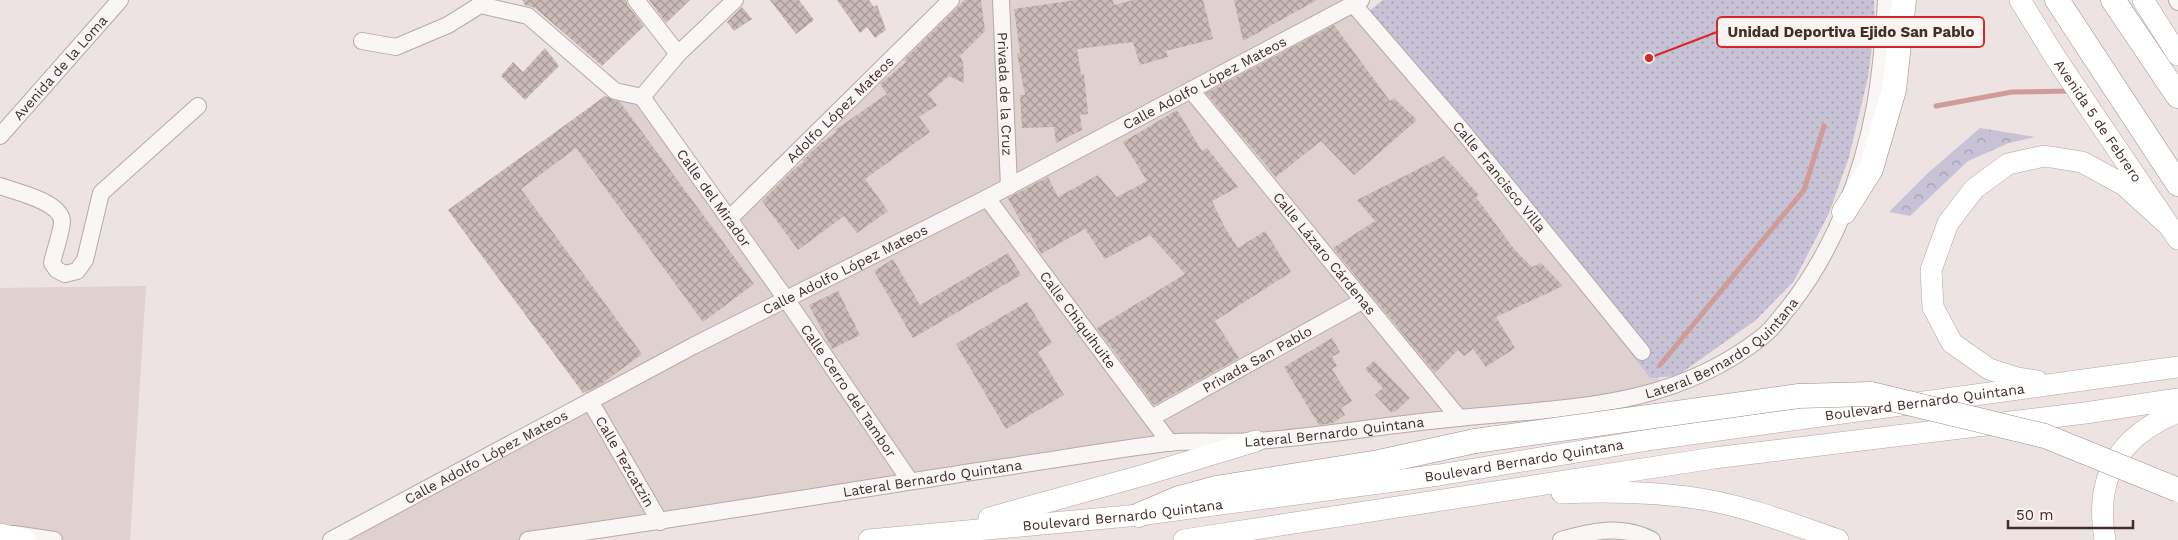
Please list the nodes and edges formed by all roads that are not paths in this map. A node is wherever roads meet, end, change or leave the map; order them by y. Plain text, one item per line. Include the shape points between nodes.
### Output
1 (120, 0) edge
2 (636, 0) edge
3 (735, 0) edge
4 (951, 0) edge
5 (1002, 0) edge
6 (1886, 0) edge
7 (1904, 0) edge
8 (2020, 0) edge
9 (2057, 0) edge
10 (2113, 0) edge
11 (2143, 0) edge
12 (1358, 2) edge
13 (362, 41) dead end
14 (2177, 53) edge
15 (678, 54) junction
16 (1191, 90) junction
17 (2178, 96) edge
18 (642, 97) junction
19 (198, 106) dead end
20 (0, 136) edge
21 (2178, 184) edge
22 (0, 186) edge
23 (1009, 187) junction
24 (987, 198) junction
25 (1844, 212) junction
26 (729, 219) junction
27 (2173, 232) edge
28 (786, 299) junction
29 (1362, 302) junction
30 (1642, 352) dead end
31 (2178, 367) edge
32 (2092, 379) junction
33 (2178, 399) edge
34 (590, 401) junction
35 (2178, 412) edge
36 (1153, 417) junction
37 (1459, 418) junction
38 (1256, 441) junction
39 (1170, 443) junction
40 (910, 481) junction
41 (2178, 490) edge
42 (1434, 503) junction
43 (1139, 515) junction
44 (660, 522) junction
45 (943, 532) junction
46 (0, 533) edge
47 (25, 540) edge
48 (54, 540) edge
49 (331, 540) edge
50 (528, 540) edge
51 (869, 540) edge
52 (1184, 540) edge
53 (1561, 540) edge
54 (1652, 540) edge
55 (1838, 540) edge
56 (2105, 540) edge

1 - 20 street, Avenida de la Loma
2 - 15 street
3 - 15 street
4 - 26 street, Adolfo López Mateos
5 - 23 street, Privada de la Cruz
6 - 25 street, Lateral Bernardo Quintana via 1875,107
7 - 25 highway via 1894,90 1870,169
8 - 27 main road, Avenida 5 de Febrero
9 - 21 highway
10 - 17 highway
11 - 14 main road
12 - 16 street, Calle Adolfo López Mateos
12 - 30 street, Calle Francisco Villa
13 - 18 street via 396,47 448,25 480,6 528,16 615,91
15 - 18 street
16 - 23 street, Calle Adolfo López Mateos
16 - 29 street, Calle Lázaro Cárdenas
18 - 26 street, Calle del Mirador
19 - 22 street via 101,193 85,260 77,271 65,274 52,263 62,222 57,210
23 - 24 street, Calle Adolfo López Mateos
24 - 28 street, Calle Adolfo López Mateos
24 - 36 street, Calle Chiquihuite
25 - 37 street, Lateral Bernardo Quintana via 1823,256 1800,293 1767,334 1729,362 1666,390 1638,397 1563,410
26 - 28 street, Calle del Mirador
27 - 32 main road via 2124,185 2082,162 2044,156 2008,164 1974,189 1948,223 1931,270 1933,308 1952,343 1989,369 2017,378 2046,383
28 - 34 street, Calle Adolfo López Mateos
28 - 40 street, Calle Cerro del Tambor
29 - 36 street, Privada San Pablo
29 - 37 street, Calle Lázaro Cárdenas
31 - 32 main road, Boulevard Bernardo Quintana
32 - 43 main road, Boulevard Bernardo Quintana via 1654,440 1439,475
33 - 42 main road, Boulevard Bernardo Quintana via 1714,458
34 - 44 street, Calle Tezcatzin
34 - 49 street, Calle Adolfo López Mateos
35 - 56 main road via 2138,434 2121,452 2104,485 2101,518
36 - 39 street, Calle Chiquihuite
37 - 38 street, Lateral Bernardo Quintana
38 - 39 street, Lateral Bernardo Quintana
38 - 45 main road
39 - 40 street, Lateral Bernardo Quintana
40 - 44 street, Lateral Bernardo Quintana
41 - 43 highway, bridge via 2044,436 1871,394 1799,396 1475,442 1379,462 1216,488 1179,498
42 - 52 main road, Boulevard Bernardo Quintana
42 - 55 main road via 1572,493 1652,494 1707,500
43 - 45 main road, Boulevard Bernardo Quintana
44 - 50 street, Lateral Bernardo Quintana
45 - 51 main road, Boulevard Bernardo Quintana
46 - 47 main road
46 - 48 street
53 - 54 street via 1582,534 1622,530

